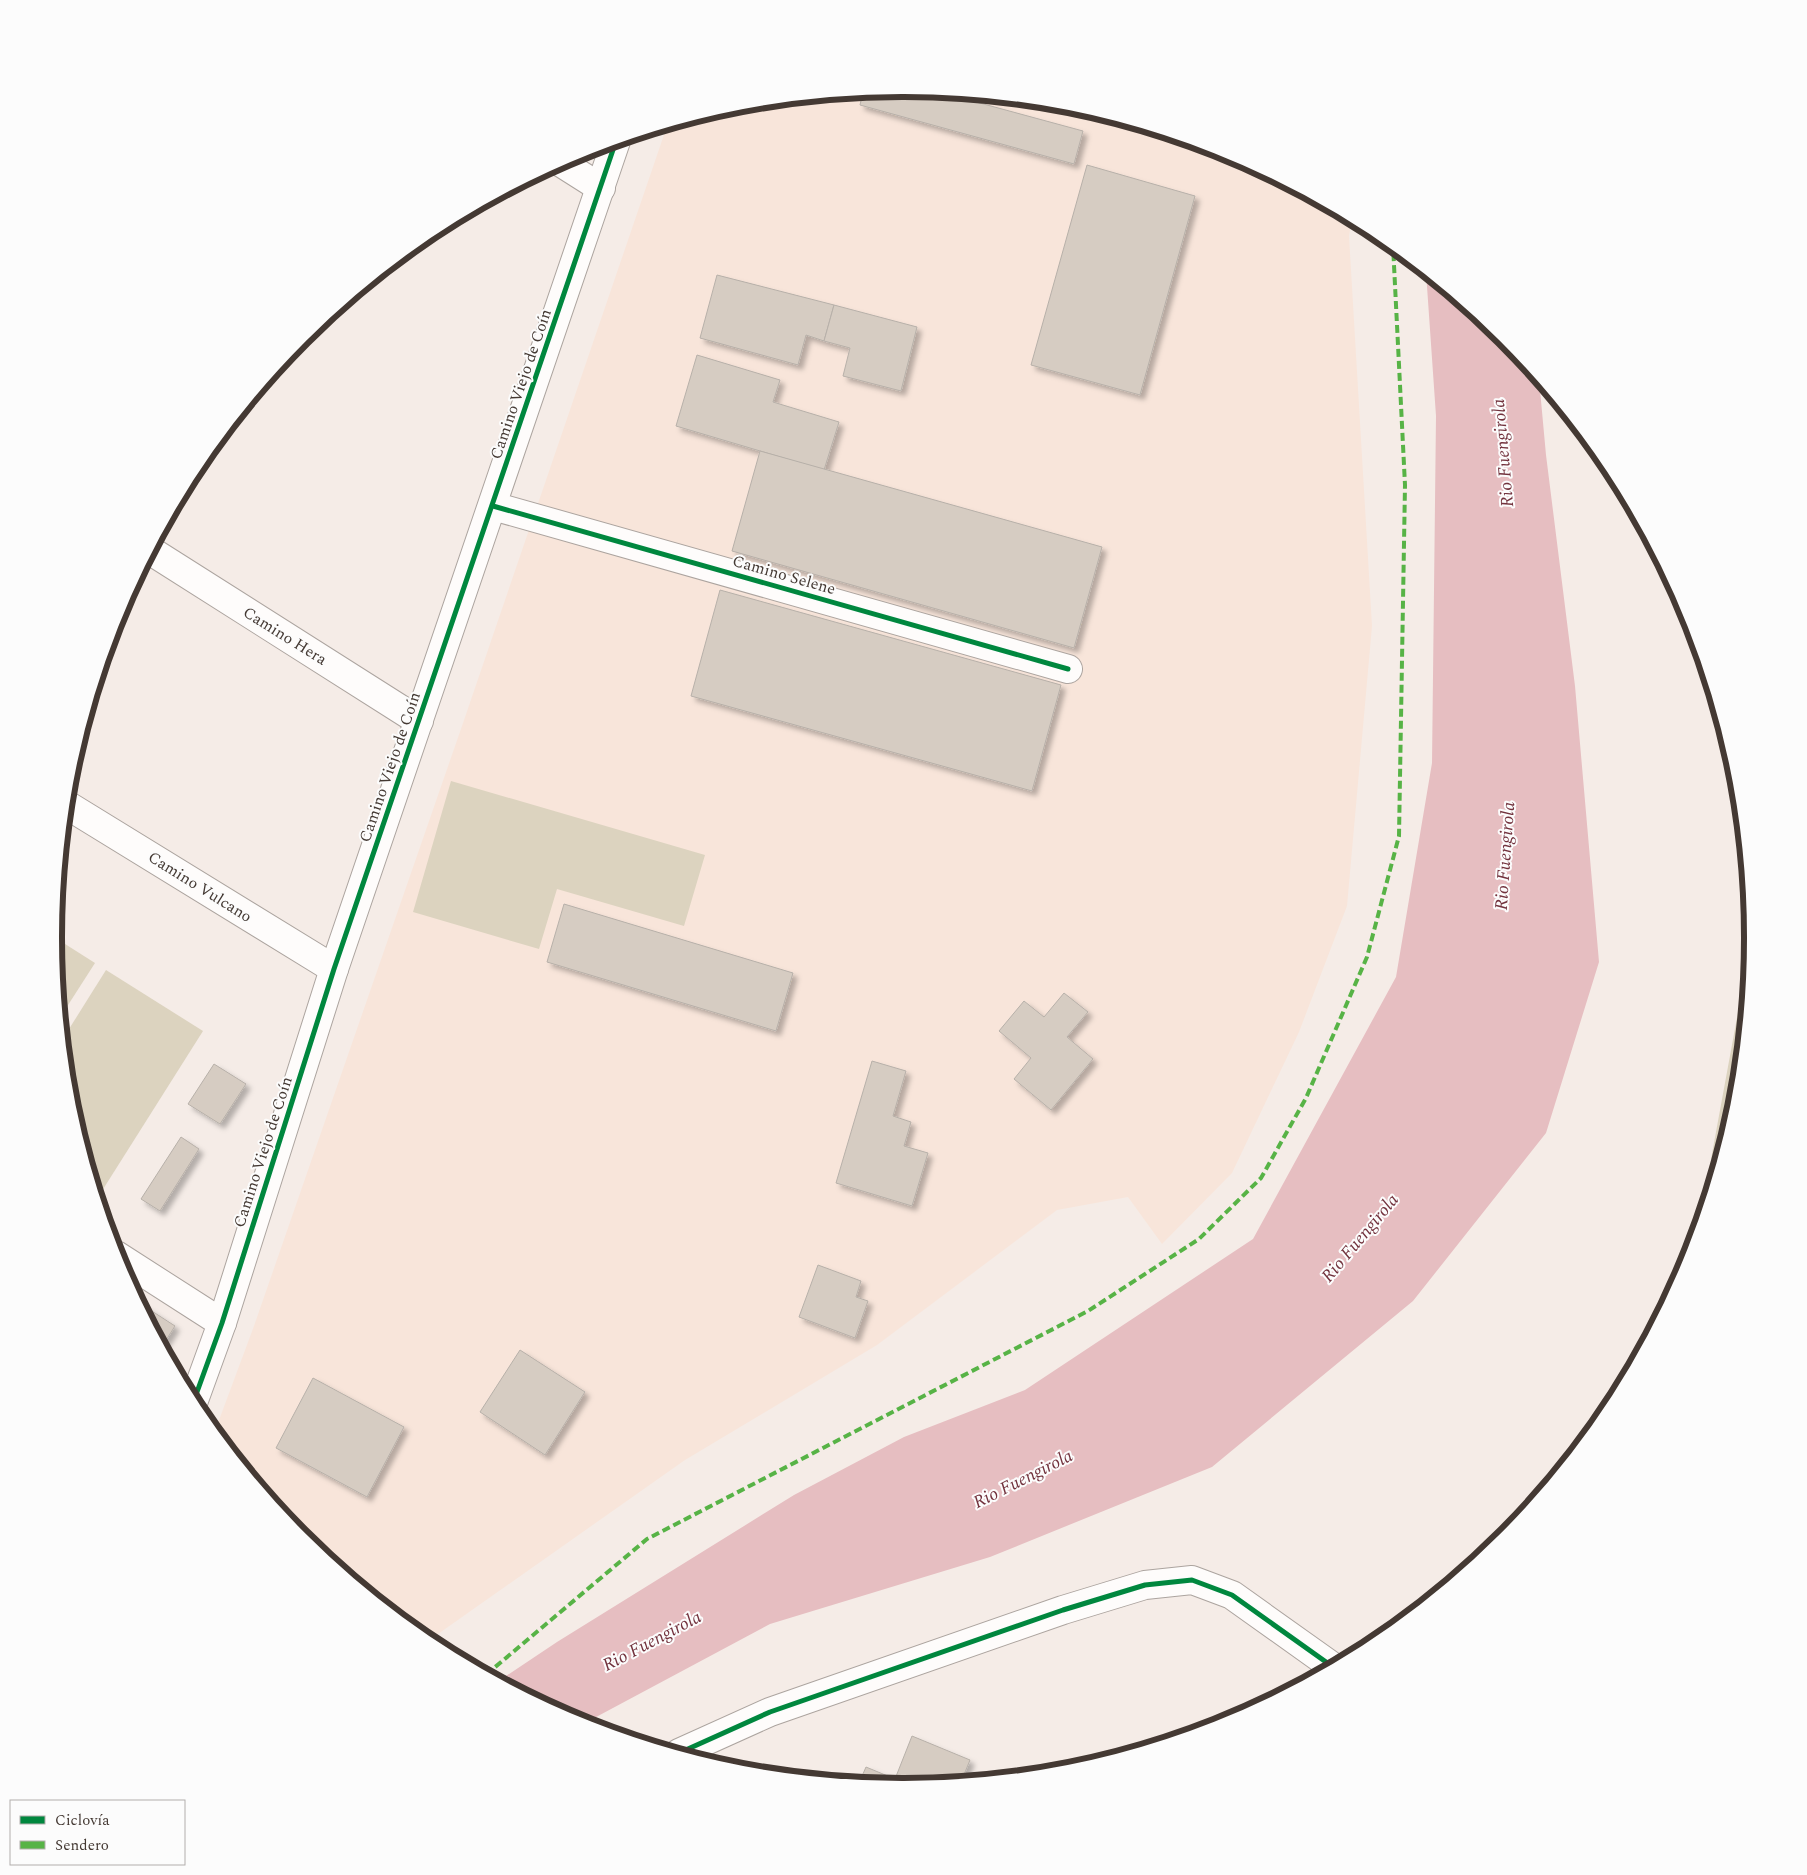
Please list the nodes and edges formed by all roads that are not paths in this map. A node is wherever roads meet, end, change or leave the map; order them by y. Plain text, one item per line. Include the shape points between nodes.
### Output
1 (614, 149) edge
2 (568, 167) edge
3 (601, 188) junction
4 (493, 506) junction
5 (155, 555) edge
6 (1068, 668) dead end
7 (418, 721) junction
8 (73, 809) edge
9 (334, 969) junction
10 (129, 1263) edge
11 (222, 1323) junction
12 (197, 1393) edge
13 (1328, 1663) edge
14 (686, 1750) edge

1 - 3 street, Camino Viejo de Coín
2 - 3 street
3 - 4 street, Camino Viejo de Coín
4 - 6 street, Camino Selene
4 - 7 street, Camino Viejo de Coín
5 - 7 street, Camino Hera
7 - 9 street, Camino Viejo de Coín
8 - 9 street, Camino Vulcano
9 - 11 street, Camino Viejo de Coín
10 - 11 street
11 - 12 street, Camino Viejo de Coín
13 - 14 street via 1232,1595 1192,1580 1145,1585 1063,1610 770,1712

